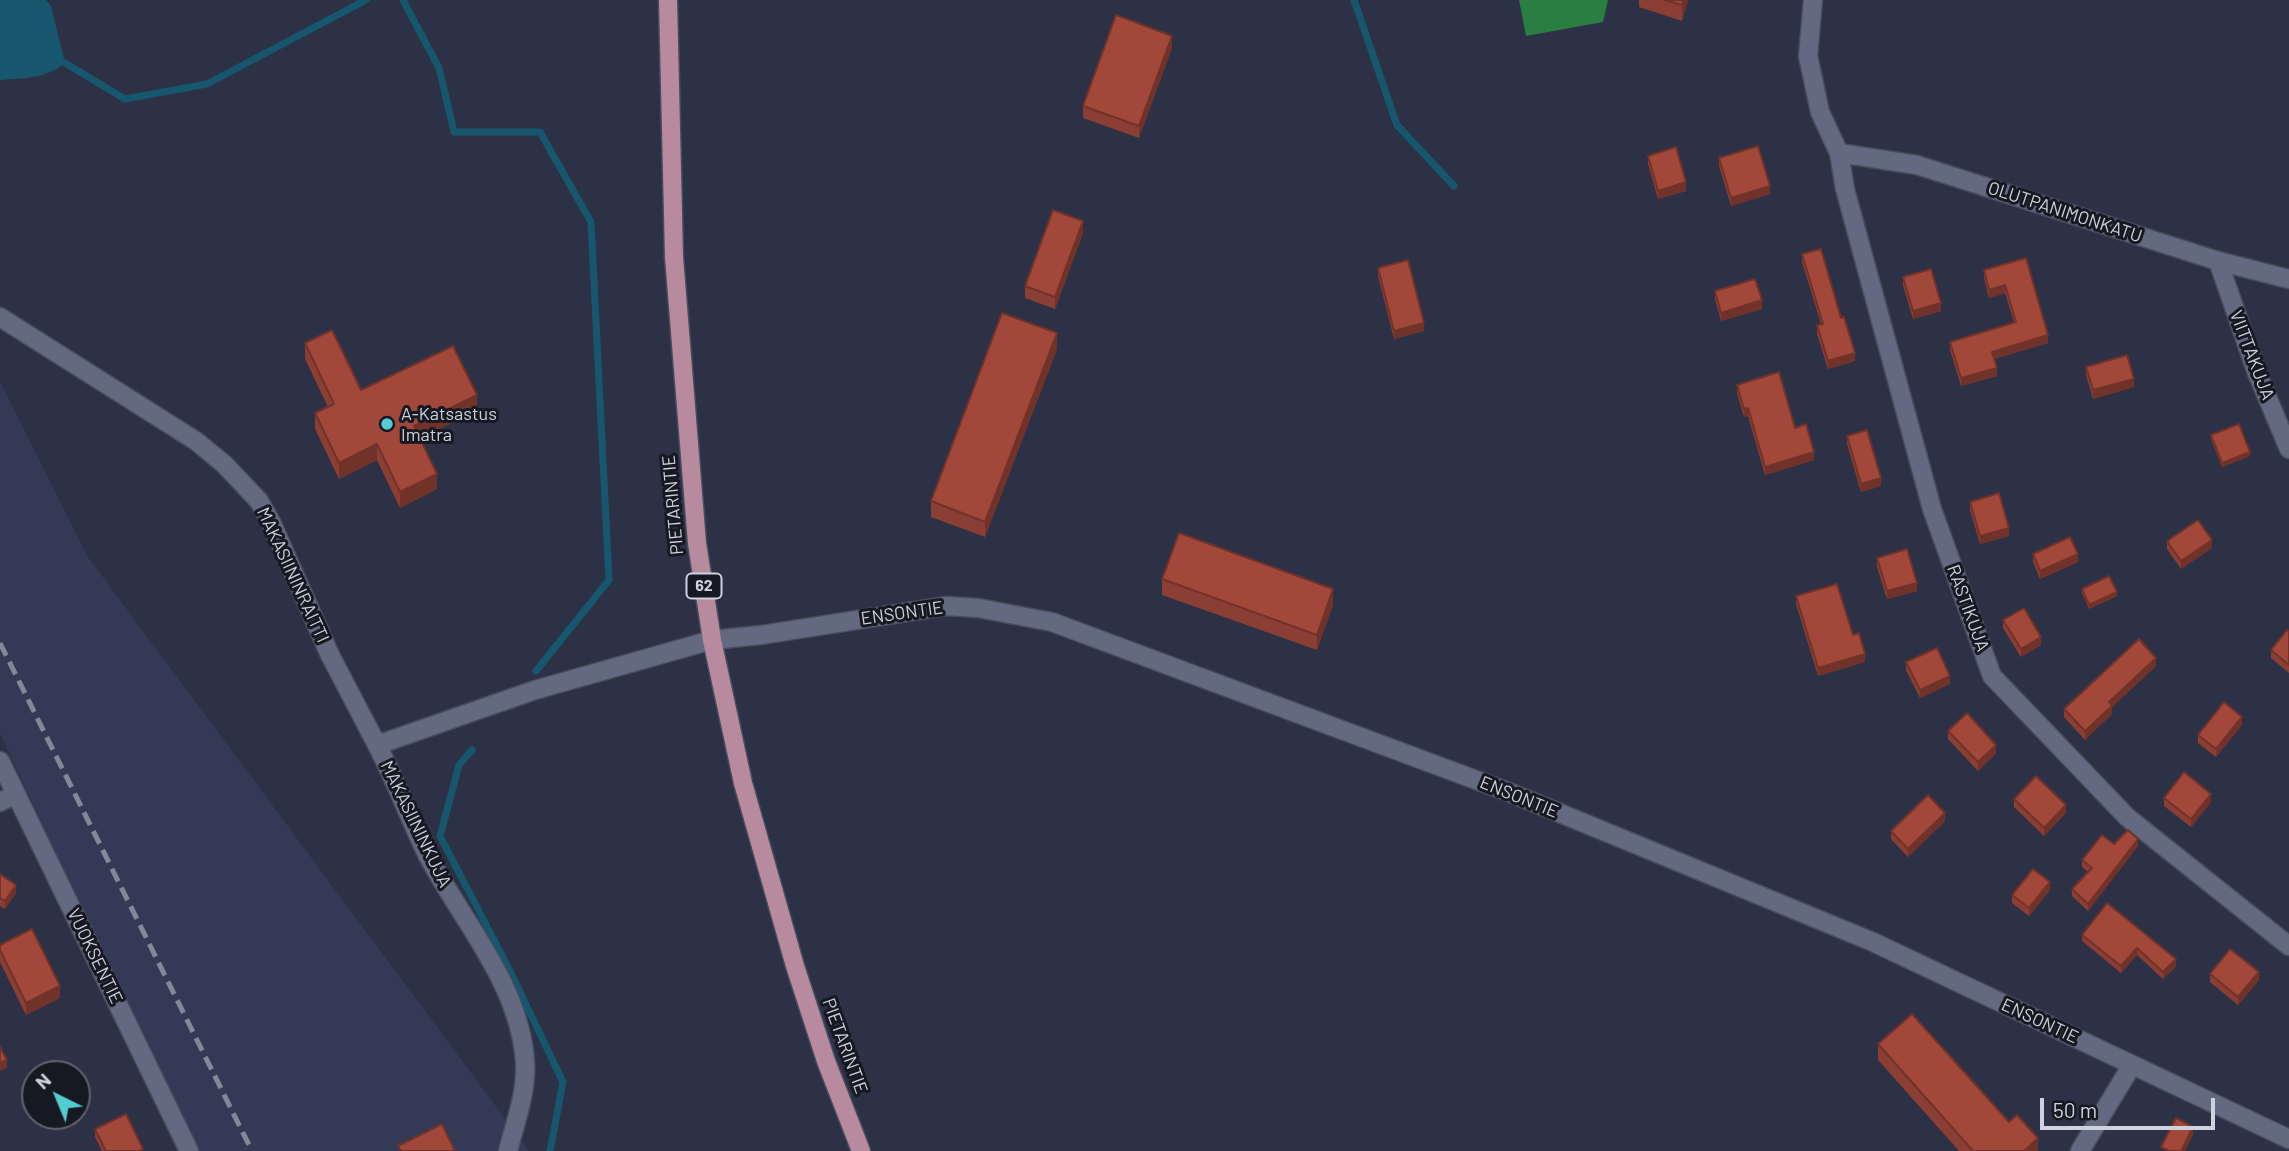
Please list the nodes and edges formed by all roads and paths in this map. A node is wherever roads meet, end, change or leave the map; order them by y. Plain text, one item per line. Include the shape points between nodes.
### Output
1 (668, 0) edge
2 (1813, 0) edge
3 (1839, 153) junction
4 (2218, 261) junction
5 (2289, 279) edge
6 (0, 317) edge
7 (2289, 449) edge
8 (712, 640) junction
9 (377, 745) junction
10 (0, 761) edge
11 (8, 798) edge
12 (2289, 946) edge
13 (2132, 1065) junction
14 (2289, 1139) edge
15 (189, 1151) edge
16 (508, 1151) edge
17 (862, 1151) edge
18 (2080, 1151) edge

1 - 8 main road, PIETARINTIE / 62 via 674,257 697,542
2 - 3 street, RASTIKUJA via 1808,56 1820,111
3 - 4 street, OLUTPANIMONKATU via 1917,164
3 - 12 street, RASTIKUJA via 1932,509 1992,676 2127,817
4 - 5 street, OLUTPANIMONKATU
4 - 7 street, VIITTAKUJA
6 - 9 street, MAKASIININRAITTI via 196,441 258,501
8 - 9 street, MAKASIININKUJA via 535,690
8 - 13 street, ENSONTIE via 946,606 1052,621 1511,793 1825,922
8 - 17 main road, PIETARINTIE / 62 via 743,783 794,966
9 - 16 street, MAKASIININKUJA via 428,856 496,971 518,1021 525,1063 523,1093
10 - 11 street, VUOKSENTIE
11 - 15 street, VUOKSENTIE
13 - 14 street, ENSONTIE
13 - 18 street

